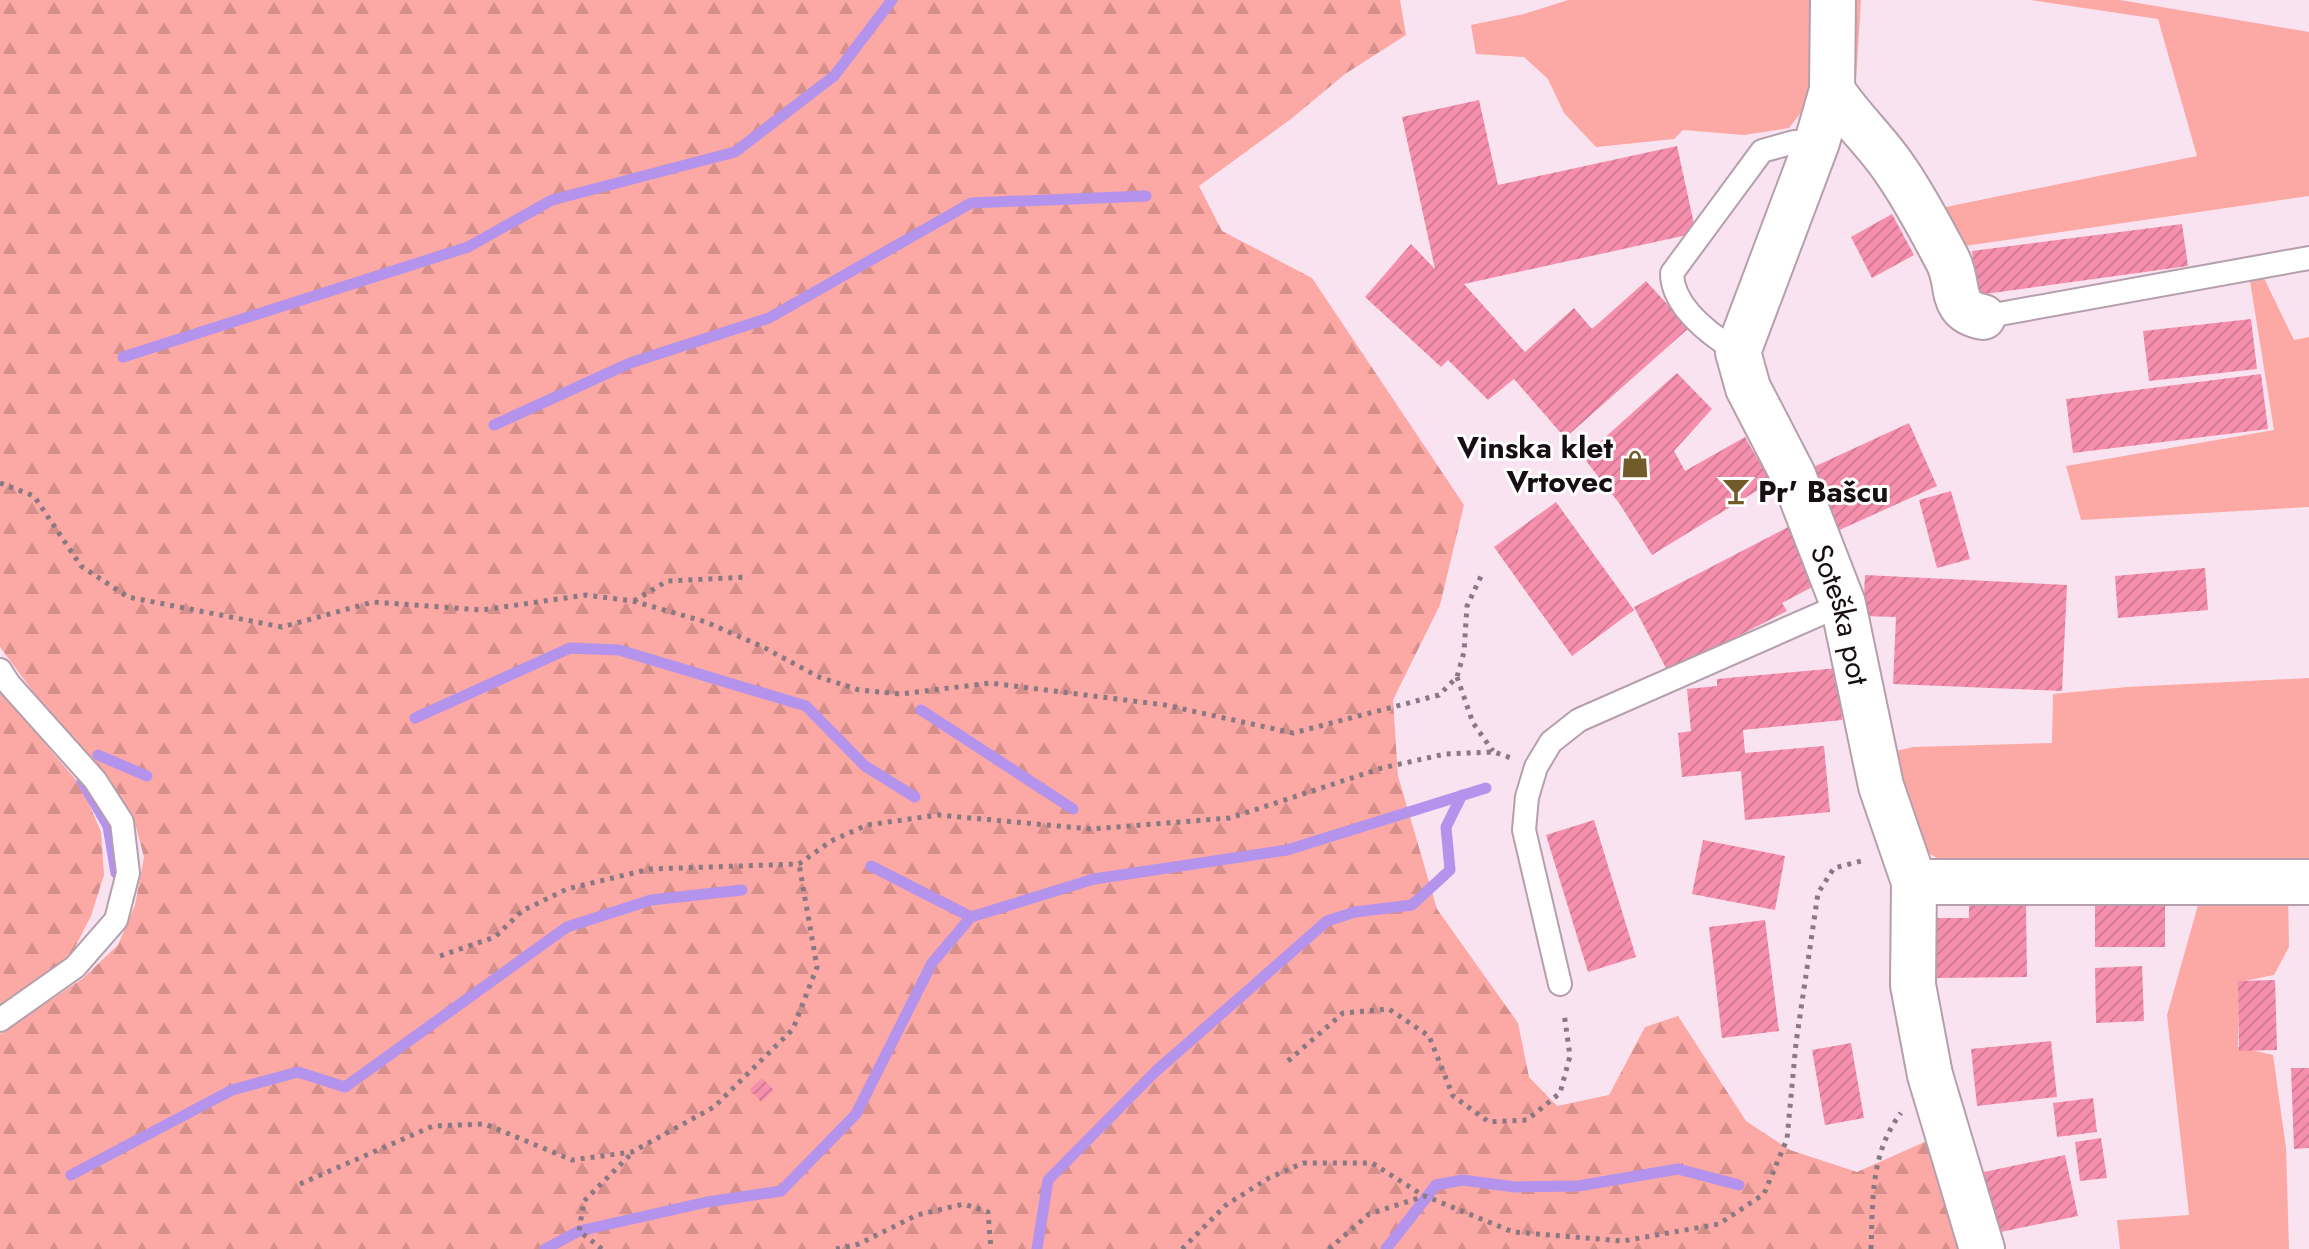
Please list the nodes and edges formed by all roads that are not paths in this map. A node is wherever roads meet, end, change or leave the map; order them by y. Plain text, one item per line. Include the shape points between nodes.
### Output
1 (1833, 0) edge
2 (1832, 90) junction
3 (1817, 142) junction
4 (2309, 258) edge
5 (1983, 317) joint
6 (1738, 352) junction
7 (1843, 604) junction
8 (0, 670) edge
9 (1910, 872) junction
10 (2309, 882) edge
11 (1560, 984) road end
12 (0, 1020) edge
13 (1982, 1249) edge

1 - 2 street
2 - 3 street
2 - 5 street via 1894,168 1950,264 1964,311
3 - 6 street
3 - 6 lane via 1762,151 1672,273 1672,288 1708,333
4 - 5 lane
6 - 7 street, Soteška pot via 1748,388 1793,475
7 - 9 street, Soteška pot via 1881,786
7 - 11 lane via 1579,720 1551,742 1536,767 1524,830
8 - 12 lane via 95,780 122,822 128,873 116,920 75,967
9 - 10 street
9 - 13 street, Soteška pot via 1913,985 1930,1075

